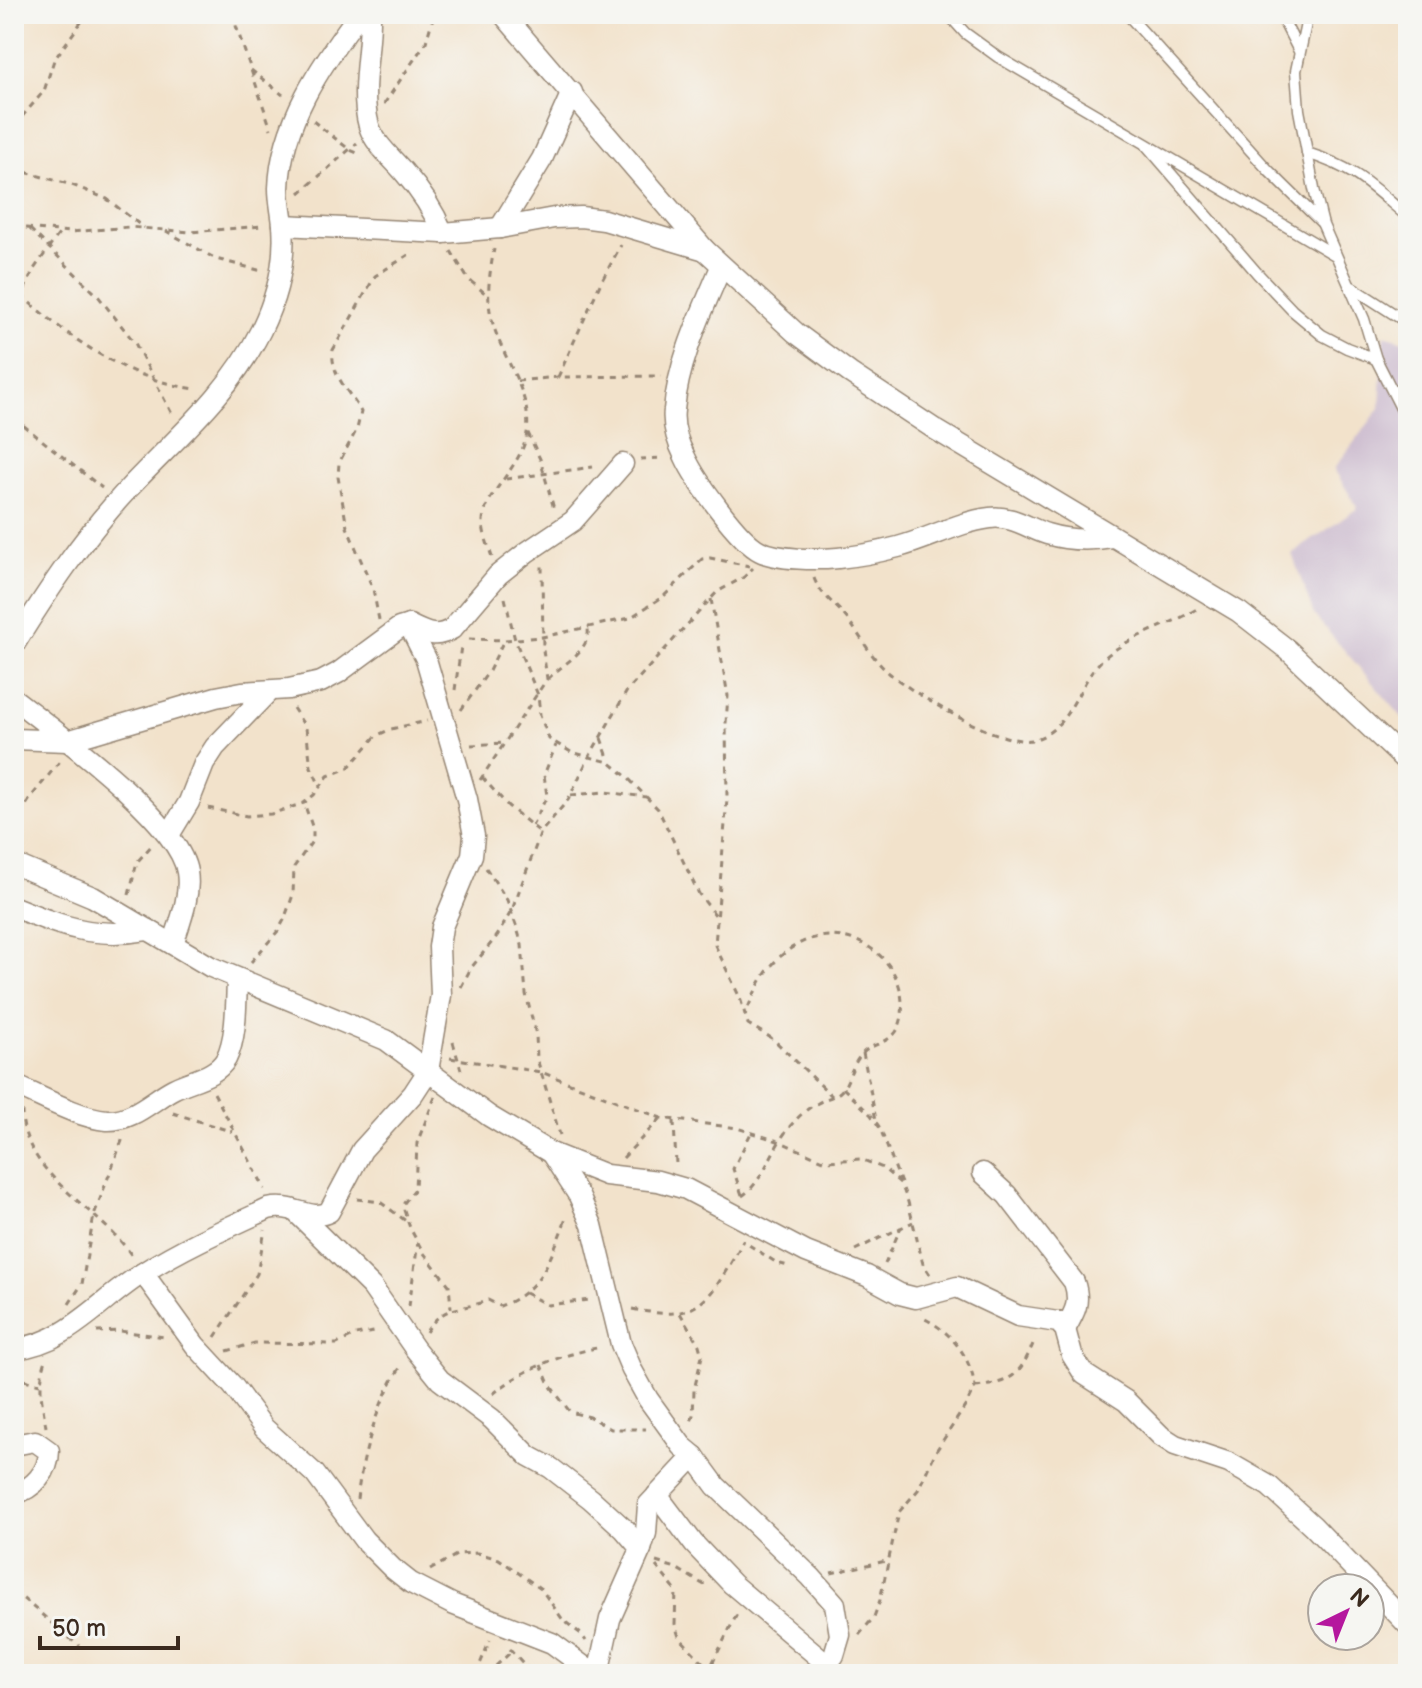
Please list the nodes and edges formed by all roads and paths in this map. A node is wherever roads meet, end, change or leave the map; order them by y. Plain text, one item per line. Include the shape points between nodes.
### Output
1 (87, 14) edge
2 (232, 14) edge
3 (359, 14) edge
4 (370, 14) edge
5 (434, 14) edge
6 (503, 14) edge
7 (948, 14) edge
8 (1127, 14) edge
9 (1280, 14) edge
10 (1308, 14) edge
11 (1299, 51) junction
12 (251, 70) junction
13 (572, 92) junction
14 (299, 110) junction
15 (14, 126) edge
16 (370, 128) junction
17 (271, 130) dead end
18 (1143, 142) junction
19 (350, 150) junction
20 (1307, 153) junction
21 (371, 159) dead end
22 (14, 169) edge
23 (282, 216) junction
24 (1408, 217) edge
25 (1323, 225) junction
26 (14, 227) edge
27 (28, 227) junction
28 (144, 228) junction
29 (500, 228) junction
30 (631, 228) junction
31 (163, 230) junction
32 (61, 231) junction
33 (443, 233) junction
34 (49, 248) junction
35 (705, 250) junction
36 (414, 252) dead end
37 (1335, 255) junction
38 (721, 267) junction
39 (281, 273) junction
40 (1350, 286) junction
41 (21, 295) junction
42 (487, 296) junction
43 (14, 312) edge
44 (1408, 323) edge
45 (1376, 359) junction
46 (680, 376) junction
47 (558, 377) junction
48 (517, 381) junction
49 (155, 382) junction
50 (220, 392) junction
51 (14, 418) edge
52 (1408, 422) edge
53 (528, 432) junction
54 (180, 437) junction
55 (685, 459) junction
56 (623, 464) junction
57 (544, 473) junction
58 (506, 479) junction
59 (118, 500) junction
60 (555, 511) dead end
61 (1113, 537) junction
62 (545, 540) junction
63 (815, 558) junction
64 (498, 575) junction
65 (1216, 598) junction
66 (711, 599) junction
67 (409, 625) junction
68 (588, 628) junction
69 (542, 637) junction
70 (383, 639) junction
71 (504, 640) junction
72 (515, 640) junction
73 (14, 645) edge
74 (547, 679) junction
75 (289, 689) junction
76 (268, 692) junction
77 (538, 695) junction
78 (454, 696) dead end
79 (14, 699) edge
80 (444, 723) junction
81 (601, 738) junction
82 (14, 739) edge
83 (503, 743) junction
84 (71, 744) junction
85 (556, 745) junction
86 (467, 746) dead end
87 (589, 757) junction
88 (609, 762) junction
89 (1408, 763) edge
90 (483, 777) junction
91 (14, 786) edge
92 (320, 786) junction
93 (571, 795) junction
94 (646, 797) junction
95 (467, 799) junction
96 (189, 802) junction
97 (304, 803) junction
98 (23, 808) junction
99 (14, 825) edge
100 (532, 826) junction
101 (541, 832) junction
102 (169, 835) junction
103 (472, 855) junction
104 (14, 864) edge
105 (14, 907) edge
106 (512, 910) junction
107 (123, 914) junction
108 (716, 916) junction
109 (149, 930) junction
110 (173, 944) junction
111 (237, 979) junction
112 (461, 989) dead end
113 (745, 1016) junction
114 (863, 1053) junction
115 (430, 1066) junction
116 (541, 1072) junction
117 (206, 1076) junction
118 (14, 1085) edge
119 (843, 1088) junction
120 (832, 1096) junction
121 (151, 1104) junction
122 (14, 1116) edge
123 (121, 1118) junction
124 (661, 1118) junction
125 (674, 1121) junction
126 (876, 1121) junction
127 (233, 1132) junction
128 (751, 1133) junction
129 (778, 1141) junction
130 (557, 1156) junction
131 (983, 1173) dead end
132 (606, 1175) junction
133 (900, 1183) junction
134 (677, 1186) junction
135 (579, 1196) junction
136 (335, 1203) junction
137 (739, 1206) junction
138 (279, 1208) junction
139 (94, 1215) junction
140 (406, 1221) junction
141 (913, 1222) junction
142 (901, 1227) junction
143 (743, 1241) junction
144 (418, 1242) junction
145 (334, 1248) junction
146 (835, 1262) junction
147 (794, 1266) dead end
148 (143, 1273) junction
149 (885, 1286) junction
150 (946, 1289) junction
151 (525, 1293) junction
152 (610, 1305) junction
153 (451, 1310) junction
154 (680, 1313) junction
155 (916, 1314) dead end
156 (1043, 1319) junction
157 (1065, 1329) junction
158 (62, 1334) junction
159 (409, 1340) junction
160 (217, 1344) dead end
161 (621, 1344) junction
162 (195, 1345) junction
163 (14, 1349) edge
164 (541, 1365) junction
165 (14, 1373) edge
166 (40, 1384) junction
167 (975, 1387) junction
168 (478, 1407) junction
169 (680, 1427) junction
170 (14, 1445) edge
171 (44, 1446) junction
172 (694, 1456) junction
173 (14, 1494) edge
174 (657, 1495) junction
175 (353, 1526) junction
176 (641, 1549) junction
177 (888, 1561) junction
178 (422, 1574) dead end
179 (811, 1577) junction
180 (710, 1588) dead end
181 (14, 1591) edge
182 (732, 1594) junction
183 (738, 1614) junction
184 (1408, 1625) edge
185 (495, 1629) dead end
186 (79, 1646) dead end
187 (511, 1651) dead end
188 (830, 1664) edge
189 (597, 1671) edge
190 (708, 1672) edge
191 (476, 1674) edge
192 (487, 1674) edge

1 - 15 path via 54,60 44,91
2 - 12 path
3 - 14 street via 328,55
4 - 16 street
5 - 16 path via 426,42
6 - 13 street
7 - 18 lane via 998,57
8 - 25 lane
9 - 11 lane
10 - 11 lane
11 - 20 lane via 1299,110
12 - 14 path
12 - 17 path
13 - 29 street via 542,159
13 - 35 street
14 - 19 path
14 - 23 street via 283,159
16 - 33 street via 434,211
18 - 37 lane
18 - 45 lane via 1292,310 1322,335
19 - 21 path
19 - 23 path
20 - 24 lane via 1345,166
20 - 25 lane
22 - 28 path via 107,199
23 - 31 path via 208,232
23 - 33 street
23 - 39 street
25 - 37 lane
26 - 27 path
27 - 32 path
27 - 34 path
28 - 31 path
28 - 32 path
29 - 30 street via 581,217
29 - 33 street
29 - 42 path
30 - 35 street
30 - 47 path
31 - 39 path via 231,265
32 - 34 path
33 - 42 path via 468,279
34 - 41 path
34 - 49 path via 98,296 135,343
35 - 38 street
36 - 70 path via 375,276 332,358 361,412 338,477 347,527 373,589
37 - 40 lane
38 - 46 street
38 - 61 street via 850,373
39 - 50 street via 260,332
40 - 44 lane
40 - 45 lane
41 - 43 path
41 - 49 path via 87,347
42 - 48 path via 491,320
45 - 52 lane
46 - 47 path
46 - 55 street via 673,413
47 - 48 path
48 - 53 path
49 - 50 path
49 - 54 path
50 - 54 street
51 - 59 path
53 - 57 path
53 - 58 path
54 - 59 street
55 - 56 path
55 - 63 street via 748,542 773,555
56 - 57 path
56 - 62 street via 573,521
57 - 58 path
57 - 60 path
58 - 64 path via 483,519
59 - 73 street via 72,557
61 - 63 street via 1074,540 1011,519 988,518 899,547
61 - 65 street
62 - 64 street
62 - 69 path
63 - 65 path via 815,583 889,673 956,715 1020,741 1050,732 1114,650
64 - 67 street via 442,635
64 - 72 path
65 - 89 street via 1288,650
66 - 68 path via 755,565 702,559 679,584 638,613
66 - 81 path via 627,691
66 - 108 path via 728,696 727,799
67 - 70 street
67 - 80 street via 426,659
68 - 69 path
68 - 74 path via 584,647
69 - 72 path
69 - 74 path
70 - 75 street via 338,673
71 - 72 path
71 - 78 path via 462,638
71 - 80 path via 485,679
72 - 77 path
74 - 77 path
75 - 76 street
75 - 92 path via 306,728 311,767
76 - 84 street via 216,697
76 - 96 street via 215,747
77 - 83 path
77 - 85 path via 545,731
79 - 84 street
80 - 92 path via 409,724 376,736 348,768 328,776
80 - 95 street
81 - 87 path
81 - 88 path
82 - 84 street
83 - 86 path
83 - 90 path
84 - 98 path
84 - 102 street
85 - 87 path
85 - 100 path via 544,775 547,796
87 - 88 path
87 - 93 path
88 - 94 path
90 - 95 path
90 - 100 path
91 - 98 path
92 - 97 path
93 - 94 path
93 - 101 path
94 - 108 path via 663,816 699,894
95 - 103 street
96 - 97 path via 247,816
96 - 102 street
97 - 111 path via 313,840 294,867 289,907 278,931
98 - 99 path
100 - 101 path
101 - 106 path
102 - 107 path via 140,856
102 - 110 street via 187,870 188,890
103 - 106 path
103 - 115 street via 442,927 441,995
104 - 107 street
105 - 109 street via 95,934
106 - 112 path
106 - 116 path
107 - 109 street
108 - 113 path via 715,945
109 - 110 street
110 - 111 street
111 - 115 street via 386,1040
111 - 117 street via 225,1059
113 - 114 path via 762,977 795,945 826,937 859,942 894,969 902,1013 896,1032
113 - 120 path
114 - 119 path
114 - 126 path
115 - 116 path
115 - 130 street via 489,1116
115 - 136 street via 413,1094 362,1150
115 - 140 path via 434,1101 417,1143 417,1185 404,1203
116 - 124 path
116 - 130 path via 555,1115
117 - 121 street
117 - 127 path
118 - 123 street via 91,1116
119 - 120 path
119 - 126 path
120 - 129 path via 811,1106
121 - 123 street
121 - 127 path
122 - 139 path via 22,1106 23,1129 38,1158
123 - 139 path via 122,1144
124 - 125 path
124 - 132 path
125 - 128 path
125 - 134 path
126 - 133 path
127 - 138 path
128 - 129 path
128 - 137 path via 733,1169
129 - 133 path via 826,1161 872,1162
129 - 137 path
130 - 132 street
130 - 135 street
131 - 157 street via 1007,1195 1074,1282 1076,1311
132 - 134 street
133 - 141 path
134 - 137 street
135 - 151 path via 553,1257
135 - 152 street via 600,1250
136 - 138 street via 322,1216
136 - 140 path via 372,1199
136 - 145 street
137 - 143 path
137 - 146 street via 806,1252
138 - 145 street
138 - 148 street
138 - 160 path via 257,1274 215,1336
139 - 148 path
139 - 158 path via 85,1274
140 - 144 path
141 - 142 path
141 - 150 path via 923,1264
142 - 146 path
142 - 149 path via 887,1254
143 - 147 path via 777,1263
143 - 154 path via 710,1295
144 - 153 path via 449,1285
144 - 159 path
145 - 159 street via 372,1287
146 - 149 street
148 - 158 street
148 - 162 street
149 - 150 street via 916,1298
150 - 156 street via 957,1287 1018,1316
151 - 152 path via 548,1305 585,1299
151 - 153 path via 500,1306 488,1300
152 - 154 path
152 - 161 street
153 - 159 path
154 - 169 path via 702,1356
155 - 167 path via 949,1335 966,1359
156 - 157 street
156 - 167 path via 1016,1375
157 - 184 street via 1084,1374 1126,1401 1168,1440 1229,1463 1269,1486
158 - 162 path via 120,1331
158 - 163 street
158 - 166 path
159 - 162 path via 366,1332 337,1344 255,1343 234,1351
159 - 168 street via 450,1390
159 - 175 path via 378,1410
161 - 164 path
161 - 169 street via 648,1399
162 - 175 street via 264,1428 315,1474
164 - 168 path
164 - 169 path via 570,1412 611,1429
165 - 166 path
166 - 171 path
167 - 177 path via 918,1490 899,1512
168 - 176 street via 529,1456 610,1515
169 - 172 street via 682,1446
170 - 171 street via 35,1441
171 - 173 street via 49,1460 42,1474 27,1490
172 - 174 street
172 - 179 street via 716,1486
174 - 176 street via 648,1505
174 - 182 street
175 - 189 street via 411,1583 552,1643
176 - 189 street via 610,1619
177 - 179 path
177 - 188 path via 874,1617
178 - 189 path via 458,1554 499,1559 541,1589 563,1620 581,1634
179 - 188 street via 835,1604 840,1635
180 - 190 path via 651,1560 676,1591 679,1637
181 - 186 path
182 - 183 path
182 - 183 path
182 - 188 street
183 - 190 path
185 - 191 path
187 - 192 path

